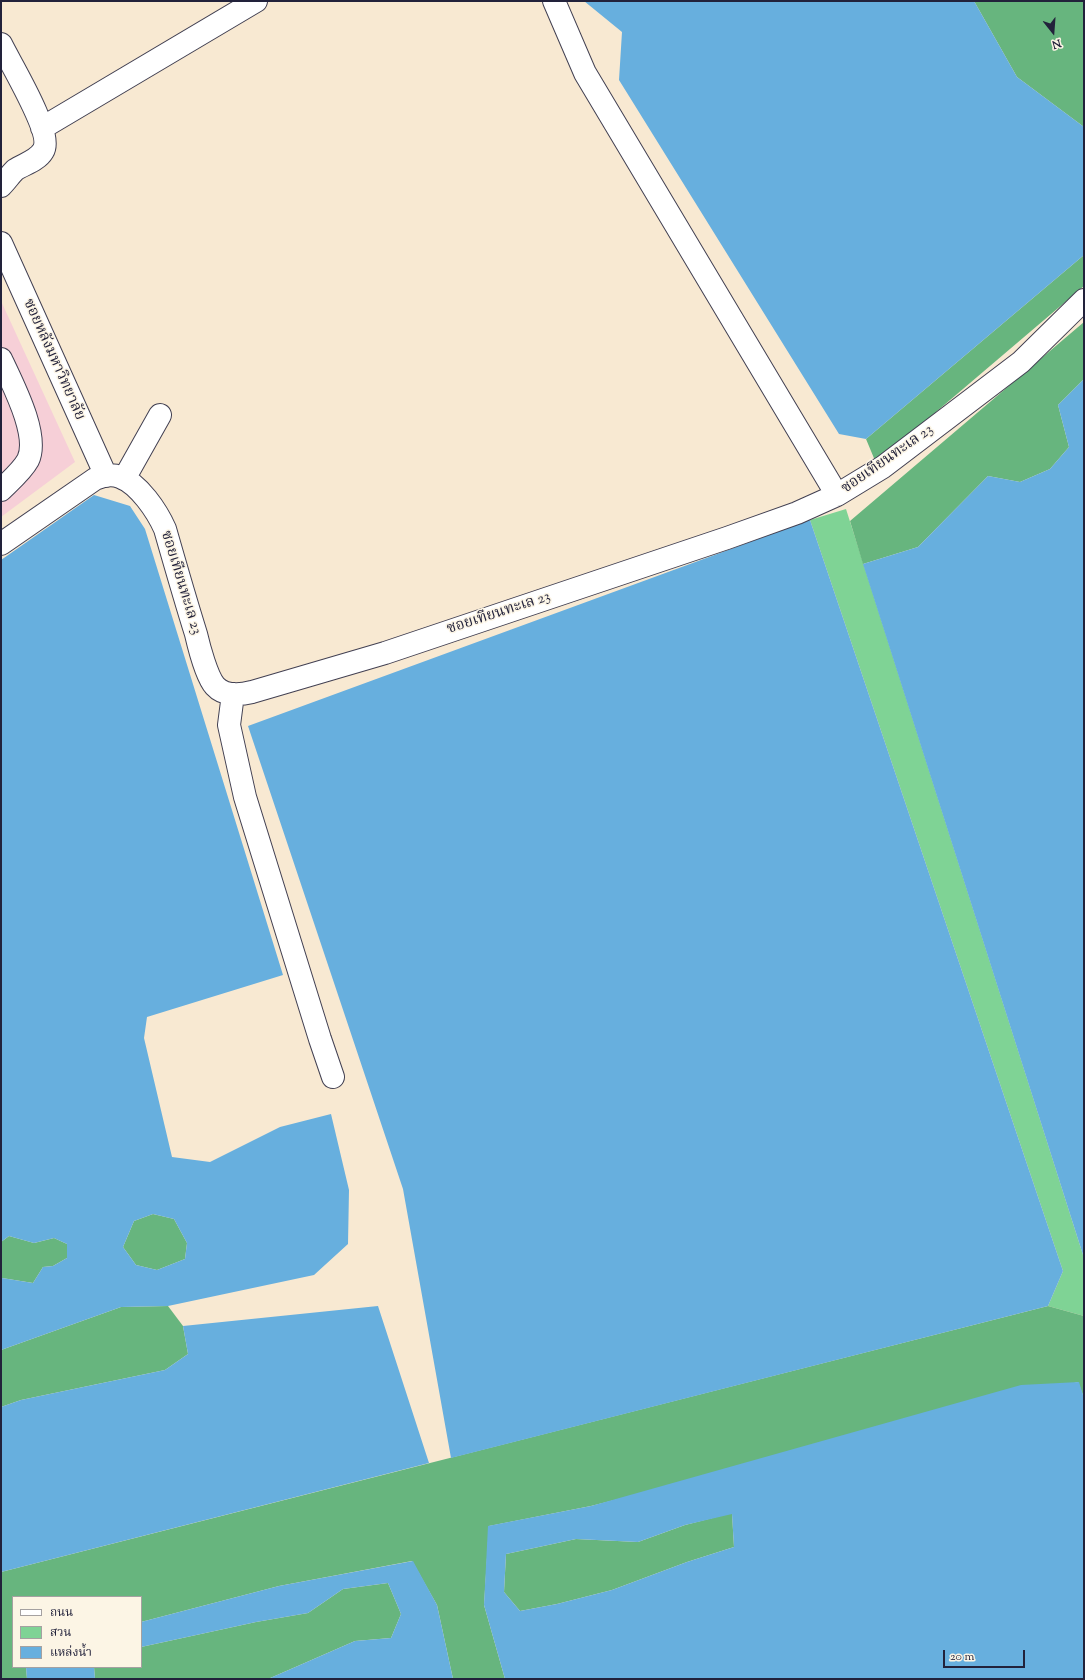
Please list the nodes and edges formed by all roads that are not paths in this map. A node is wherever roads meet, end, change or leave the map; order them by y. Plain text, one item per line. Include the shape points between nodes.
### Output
1 (256, 1) edge
2 (554, 1) edge
3 (1, 44) edge
4 (42, 128) junction
5 (1, 186) edge
6 (1, 244) edge
7 (1084, 300) edge
8 (1, 359) edge
9 (160, 415) dead end
10 (115, 477) junction
11 (1, 490) edge
12 (837, 495) junction
13 (1, 544) edge
14 (233, 694) junction
15 (333, 1077) dead end

1 - 4 street
2 - 12 street via 585,73
3 - 4 street
4 - 5 street via 46,140 44,150 36,158 15,170
6 - 10 street, ซอยหลังมหาวิทยาลัย
7 - 12 street, ซอยเทียนทะเล 23 via 1022,362 883,467
8 - 11 street via 22,405 32,441 28,461
9 - 10 street
10 - 13 street via 95,479 81,487
10 - 14 street, ซอยเทียนทะเล 23 via 142,494 158,515 165,529 204,663 215,686
12 - 14 street, ซอยเทียนทะเล 23 via 797,513 727,538 385,652 275,686
14 - 15 street via 229,725 245,797

